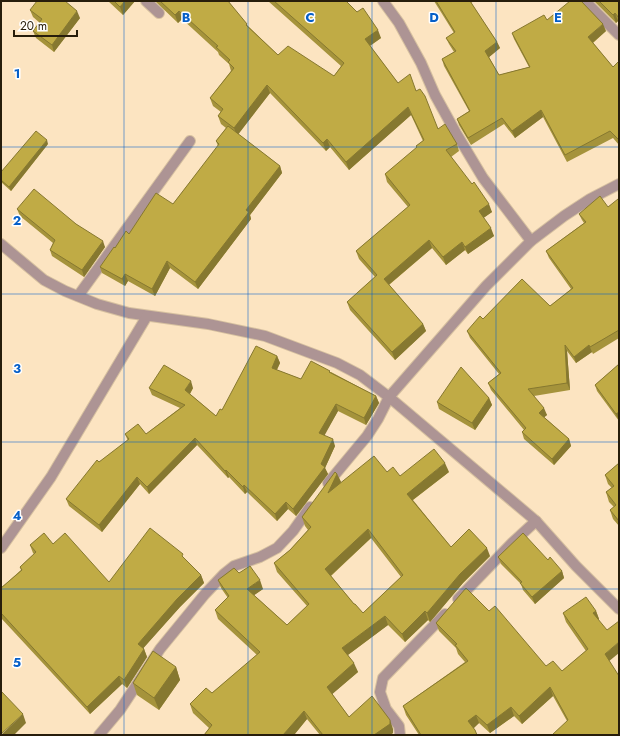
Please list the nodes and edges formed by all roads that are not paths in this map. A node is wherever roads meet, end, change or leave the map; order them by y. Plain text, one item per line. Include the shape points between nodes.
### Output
1 (146, 1) edge
2 (383, 1) edge
3 (585, 1) edge
4 (159, 14) dead end
5 (619, 35) edge
6 (190, 141) dead end
7 (619, 184) edge
8 (531, 241) junction
9 (1, 244) edge
10 (78, 296) junction
11 (147, 316) junction
12 (390, 397) junction
13 (321, 492) edge
14 (314, 501) edge
15 (536, 521) junction
16 (1, 548) edge
17 (619, 609) edge
18 (99, 735) edge
19 (400, 735) edge

1 - 4 street
2 - 8 street via 418,56 435,95 483,178
3 - 5 street
6 - 10 street
7 - 8 street via 590,199
8 - 12 street via 486,286
9 - 10 street via 44,280
10 - 11 street via 97,304
11 - 12 street via 208,324 265,336 337,363 360,375
11 - 16 street via 51,477
12 - 13 street via 367,436
12 - 15 street
14 - 18 street via 293,531 277,548 234,566 205,594 160,649 120,710
15 - 17 street
15 - 19 street via 468,587 435,626 383,678 380,692 386,709 399,726

